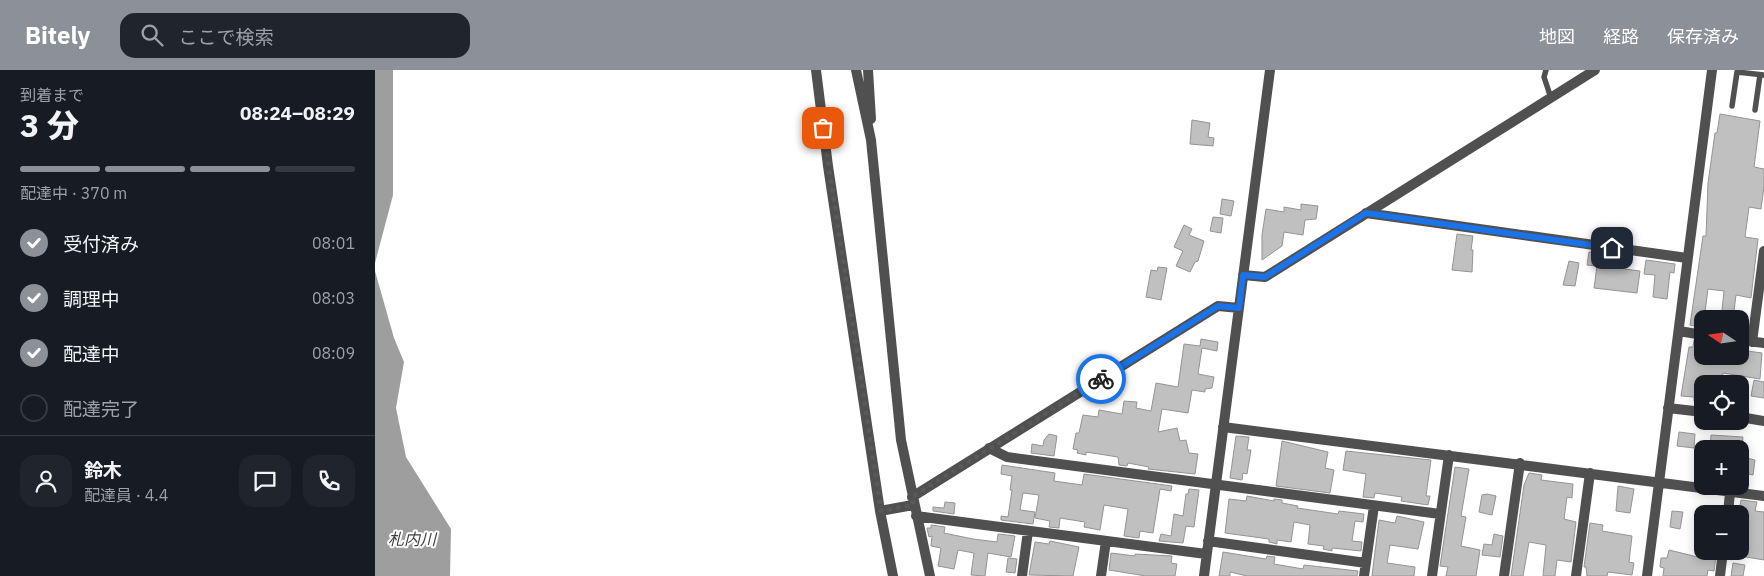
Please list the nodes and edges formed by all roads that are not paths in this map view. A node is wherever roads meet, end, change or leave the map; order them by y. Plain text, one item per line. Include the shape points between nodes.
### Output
1 (816, 70) edge
2 (856, 70) edge
3 (868, 70) edge
4 (1270, 70) edge
5 (1546, 70) edge
6 (1595, 70) edge
7 (1712, 70) edge
8 (1762, 75) edge
9 (1551, 98) junction
10 (1732, 106) dead end
11 (1755, 110) dead end
12 (871, 140) junction
13 (1366, 213) junction
14 (1764, 251) edge
15 (1687, 258) junction
16 (1243, 275) junction
17 (1239, 308) junction
18 (1679, 332) junction
19 (1694, 334) edge
20 (1749, 342) edge
21 (1752, 342) junction
22 (1764, 343) edge
23 (1668, 408) junction
24 (1694, 411) edge
25 (1749, 419) edge
26 (1764, 421) edge
27 (1223, 427) junction
28 (989, 448) junction
29 (1449, 454) junction
30 (1520, 463) junction
31 (1590, 472) junction
32 (1659, 482) junction
33 (1215, 485) junction
34 (1694, 487) edge
35 (1749, 494) edge
36 (1764, 496) edge
37 (913, 501) junction
38 (1375, 506) junction
39 (881, 511) junction
40 (1440, 514) junction
41 (916, 516) junction
42 (1028, 531) junction
43 (1106, 541) junction
44 (1208, 541) junction
45 (1206, 554) junction
46 (1722, 560) edge
47 (1366, 563) junction
48 (893, 576) edge
49 (930, 576) edge
50 (1022, 576) edge
51 (1101, 576) edge
52 (1204, 576) edge
53 (1364, 576) edge
54 (1432, 576) edge
55 (1504, 576) edge
56 (1576, 576) edge
57 (1647, 576) edge
58 (1720, 576) edge

1 - 39 street
2 - 12 street
3 - 12 street
4 - 16 street
5 - 9 lane
6 - 9 street
7 - 15 street
8 - 10 lane via 1737,72
8 - 11 lane
9 - 13 street
12 - 37 street via 901,440
13 - 15 street
13 - 16 street via 1265,277
14 - 21 street
15 - 18 street
16 - 17 street
17 - 27 street
17 - 28 street via 1218,306
18 - 19 street
18 - 23 street
20 - 21 street
21 - 22 street
23 - 24 street
23 - 32 street
25 - 26 street
27 - 29 street
27 - 33 street
28 - 33 street via 1007,457
28 - 37 street
29 - 30 street
29 - 40 street
30 - 31 street
30 - 55 street
31 - 32 street
31 - 56 street
32 - 34 street
32 - 57 street
33 - 38 street
33 - 44 street
35 - 36 street
37 - 39 street
37 - 41 street
38 - 40 street
38 - 47 street
39 - 48 street
40 - 54 street
41 - 42 street
41 - 49 street
42 - 43 street
42 - 50 street
43 - 45 street
43 - 51 street
44 - 45 street
44 - 47 street
45 - 52 street
46 - 58 street
47 - 53 street

